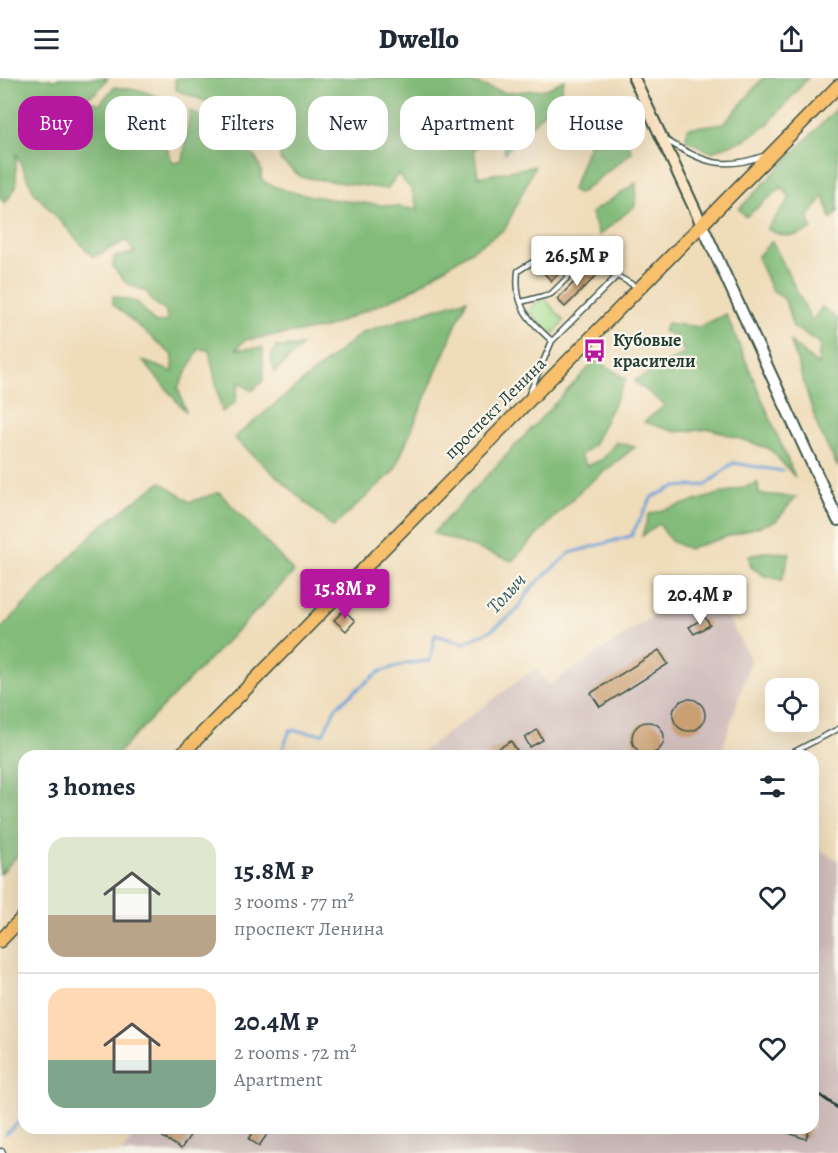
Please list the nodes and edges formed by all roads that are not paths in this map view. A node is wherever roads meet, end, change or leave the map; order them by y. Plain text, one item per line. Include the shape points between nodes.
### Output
1 (634, 78) edge
2 (838, 86) edge
3 (661, 136) junction
4 (772, 153) junction
5 (702, 225) junction
6 (586, 259) junction
7 (617, 276) junction
8 (639, 288) junction
9 (521, 302) junction
10 (552, 341) junction
11 (525, 403) junction
12 (838, 520) edge
13 (838, 729) edge
14 (186, 750) edge
15 (798, 750) edge
16 (18, 922) edge
17 (0, 941) edge

1 - 3 main road
2 - 4 main road, проспект Ленина
3 - 4 lane via 690,154 716,163 740,164
3 - 5 main road
4 - 5 main road, проспект Ленина
5 - 8 main road, проспект Ленина
5 - 12 street
6 - 7 lane
6 - 9 lane via 551,294
6 - 9 lane via 561,251 535,259 518,271 516,290
7 - 8 lane
7 - 10 lane
8 - 11 main road, проспект Ленина
9 - 10 lane via 528,320
10 - 11 lane
11 - 14 main road, проспект Ленина
13 - 15 lane
16 - 17 main road

